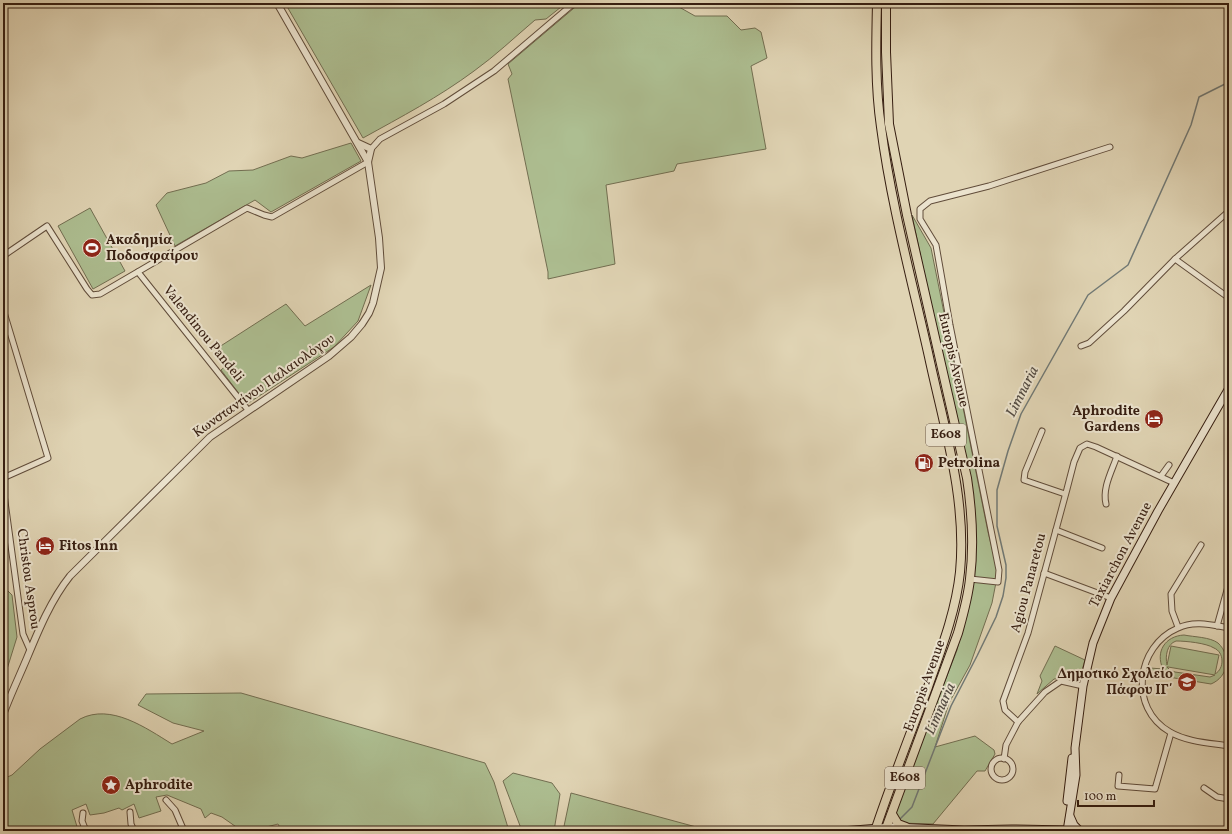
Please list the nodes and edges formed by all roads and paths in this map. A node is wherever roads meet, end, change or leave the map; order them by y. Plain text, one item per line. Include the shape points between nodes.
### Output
1 (278, 3) edge
2 (574, 3) edge
3 (877, 3) edge
4 (886, 3) edge
5 (358, 143) junction
6 (1110, 147) dead end
7 (371, 149) junction
8 (368, 162) junction
9 (1229, 211) edge
10 (3, 256) edge
11 (1175, 259) junction
12 (138, 272) junction
13 (1229, 298) edge
14 (3, 309) edge
15 (1081, 346) dead end
16 (1229, 388) edge
17 (248, 410) junction
18 (1042, 431) dead end
19 (1117, 456) junction
20 (1169, 465) dead end
21 (1160, 476) junction
22 (3, 478) edge
23 (1174, 483) junction
24 (3, 487) edge
25 (1065, 494) junction
26 (1106, 504) dead end
27 (1056, 530) junction
28 (1201, 545) dead end
29 (1102, 548) dead end
30 (1044, 573) junction
31 (970, 579) junction
32 (1229, 583) edge
33 (1111, 598) junction
34 (1217, 626) junction
35 (1178, 627) junction
36 (1229, 628) edge
37 (30, 650) junction
38 (1083, 686) junction
39 (3, 713) edge
40 (1018, 722) junction
41 (1171, 733) junction
42 (1229, 746) edge
43 (1075, 748) junction
44 (1004, 759) junction
45 (1118, 774) dead end
46 (1204, 788) dead end
47 (1229, 799) edge
48 (166, 800) dead end
49 (130, 812) dead end
50 (83, 813) dead end
51 (892, 814) junction
52 (1070, 814) junction
53 (906, 827) junction
54 (885, 829) edge
55 (875, 830) edge
56 (1010, 830) edge
57 (1065, 830) edge
58 (86, 831) edge
59 (134, 831) edge
60 (184, 831) edge
61 (842, 831) edge
62 (1080, 831) edge

1 - 5 street
2 - 7 street via 494,71 444,104 380,139
3 - 55 highway, Europis Avenue / E608 via 877,87 884,148 954,472 961,539 960,572 943,646
4 - 31 highway, Europis Avenue / E608 via 889,124 907,215 967,478
5 - 7 street
5 - 8 street
6 - 31 street via 989,186 930,201 920,209 920,219 936,245 999,570 998,582
7 - 8 street
8 - 12 street via 272,217 246,208
8 - 17 street, Κωνσταντίνου Παλαιολόγου via 381,255 379,280 369,313 351,337 330,356
9 - 11 street
10 - 12 street via 47,226 92,295 100,294
11 - 13 street
11 - 15 street via 1124,311
12 - 17 street, Valendinou Pandeli
14 - 22 street via 48,458
16 - 23 main road, Taxiarchon Avenue
17 - 37 street, Κωνσταντίνου Παλαιολόγου via 197,448 70,576 53,601
18 - 25 street via 1024,480
19 - 21 street
19 - 25 street, Agiou Panaretou via 1084,445 1074,462
19 - 26 street via 1105,491
20 - 21 street
21 - 23 street
23 - 33 main road, Taxiarchon Avenue
24 - 37 street, Christou Asprou via 23,634
25 - 27 street, Agiou Panaretou
27 - 29 street
27 - 30 street, Agiou Panaretou
28 - 35 street via 1171,594 1172,611
30 - 33 street
30 - 40 street, Agiou Panaretou via 1028,633 1003,701 1005,710
31 - 51 highway, Europis Avenue / E608 via 958,633
32 - 34 street
33 - 38 main road, Taxiarchon Avenue via 1093,643
34 - 35 street via 1200,623
34 - 36 street
35 - 41 street via 1164,636 1149,653 1141,681 1149,711
37 - 39 street, Κωνσταντίνου Παλαιολόγου
38 - 40 street via 1062,681 1045,692
38 - 43 main road, Taxiarchon Avenue
40 - 44 street via 1006,745
41 - 42 street
41 - 45 street via 1155,789 1118,786
43 - 52 main road, Taxiarchon Avenue via 1076,775
43 - 57 main road, Taxiarchon Avenue
44 - 44 street via 1012,764 1013,771 1008,778 1000,779 993,775 992,767 996,760
46 - 47 street via 1217,797
48 - 60 street via 175,810
49 - 59 street
50 - 58 street via 82,821
51 - 53 highway via 898,824
51 - 54 highway, Europis Avenue / E608
52 - 57 main road, Taxiarchon Avenue
52 - 62 main road via 1074,825
53 - 54 main road
53 - 56 main road
54 - 55 main road
55 - 61 main road
56 - 57 main road
57 - 62 street

